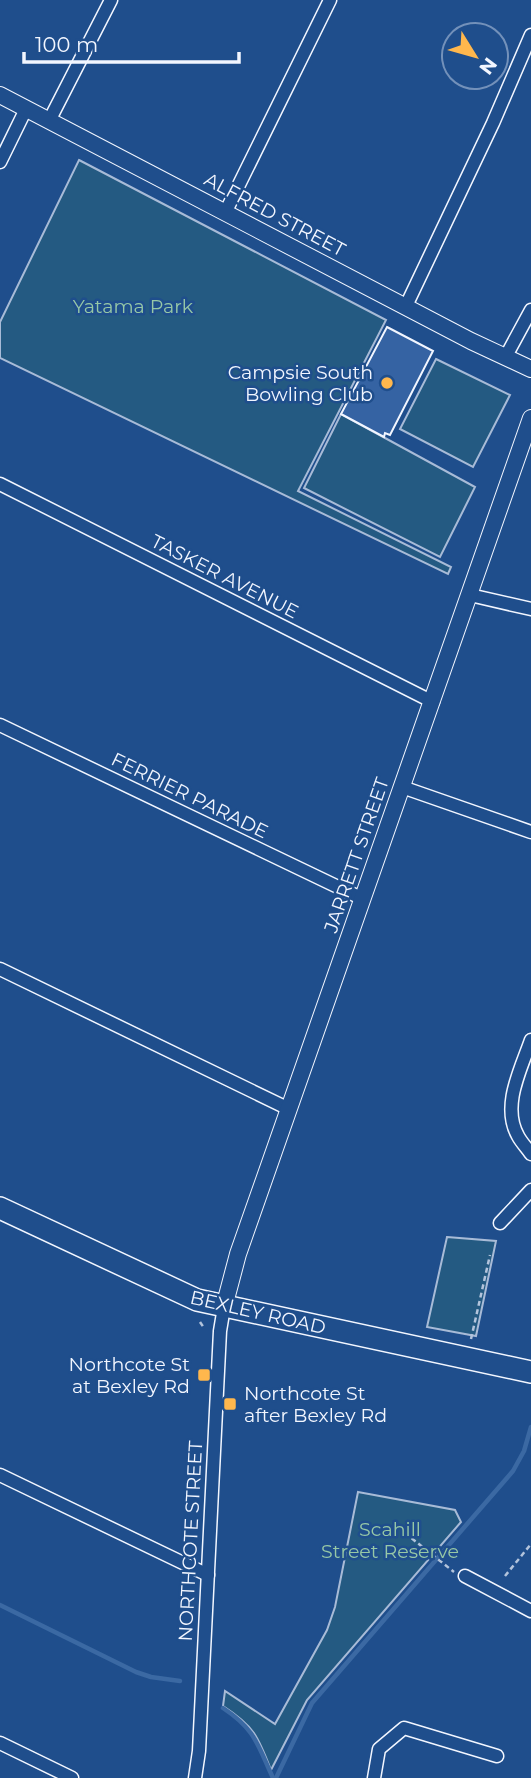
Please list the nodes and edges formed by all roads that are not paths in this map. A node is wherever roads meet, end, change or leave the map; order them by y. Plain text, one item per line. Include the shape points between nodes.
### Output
1 (111, 0) edge
2 (330, 0) edge
3 (531, 35) edge
4 (0, 95) edge
5 (26, 109) junction
6 (49, 121) junction
7 (0, 162) edge
8 (226, 211) junction
9 (406, 306) junction
10 (531, 310) edge
11 (505, 358) junction
12 (531, 369) edge
13 (531, 418) edge
14 (0, 484) edge
15 (470, 596) junction
16 (531, 608) edge
17 (433, 702) junction
18 (0, 725) edge
19 (402, 787) junction
20 (531, 832) edge
21 (363, 899) junction
22 (0, 969) edge
23 (531, 1040) edge
24 (289, 1109) junction
25 (531, 1154) edge
26 (531, 1190) edge
27 (0, 1208) edge
28 (500, 1223) dead end
29 (224, 1307) junction
30 (530, 1372) edge
31 (0, 1475) edge
32 (208, 1575) junction
33 (465, 1576) dead end
34 (531, 1611) edge
35 (0, 1743) edge
36 (497, 1756) dead end
37 (72, 1778) edge
38 (195, 1778) edge
39 (374, 1778) edge

1 - 6 street
2 - 8 street
3 - 9 street
4 - 5 street, ALFRED STREET
5 - 6 street, ALFRED STREET
5 - 7 street
6 - 8 street, ALFRED STREET
8 - 9 street, ALFRED STREET
9 - 11 street, ALFRED STREET
10 - 11 street
11 - 12 street, ALFRED STREET
13 - 15 street, JARRETT STREET
14 - 17 street, TASKER AVENUE
15 - 16 street
15 - 17 street, JARRETT STREET
17 - 19 street, JARRETT STREET
18 - 21 street, FERRIER PARADE
19 - 20 street
19 - 21 street, JARRETT STREET
21 - 24 street, JARRETT STREET
22 - 24 street
23 - 25 street via 511,1113 517,1135
24 - 29 street, JARRETT STREET
26 - 28 street
27 - 29 main road, BEXLEY ROAD via 167,1288
29 - 30 main road, BEXLEY ROAD
29 - 32 street, NORTHCOTE STREET
31 - 32 street
32 - 38 street, NORTHCOTE STREET
33 - 34 street
35 - 37 street
36 - 39 street via 404,1728 379,1749

